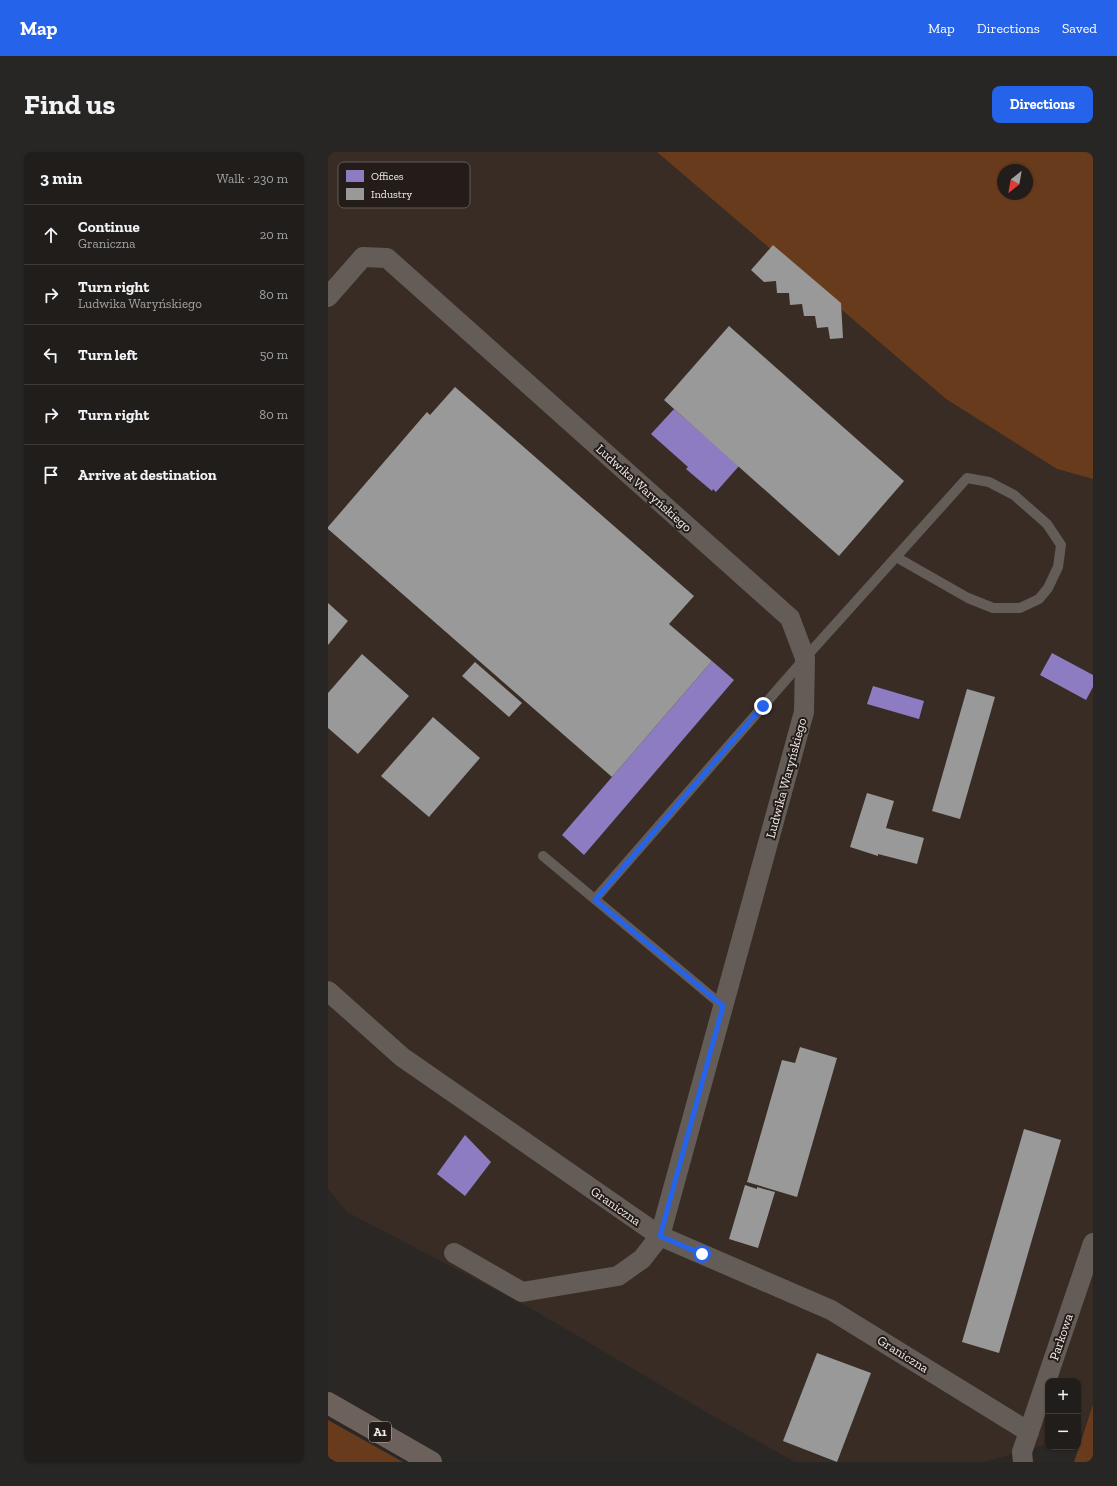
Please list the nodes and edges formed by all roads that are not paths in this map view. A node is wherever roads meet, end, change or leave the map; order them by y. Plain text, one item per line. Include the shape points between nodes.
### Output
1 (328, 296) edge
2 (896, 557) junction
3 (805, 658) junction
4 (542, 856) dead end
5 (595, 900) junction
6 (328, 991) edge
7 (723, 1006) junction
8 (660, 1236) junction
9 (1093, 1243) edge
10 (454, 1253) dead end
11 (328, 1403) edge
12 (1029, 1432) junction
13 (431, 1462) edge
14 (1023, 1462) edge

1 - 3 street, Ludwika Waryńskiego via 363,257 387,258 790,618
2 - 2 lane via 966,478 989,482 1014,495 1047,524 1061,544 1058,568 1048,588 1039,599 1020,608 993,608 968,598
2 - 3 lane
3 - 5 lane
3 - 7 street, Ludwika Waryńskiego via 804,712
4 - 5 lane
5 - 7 lane
6 - 8 street, Graniczna via 402,1057
7 - 8 street, Ludwika Waryńskiego
8 - 10 street, Ludwika Waryńskiego via 642,1259 618,1276 522,1292
8 - 12 street, Graniczna via 831,1310
9 - 12 street, Parkowa
11 - 13 highway, A1
12 - 14 street via 1022,1452

